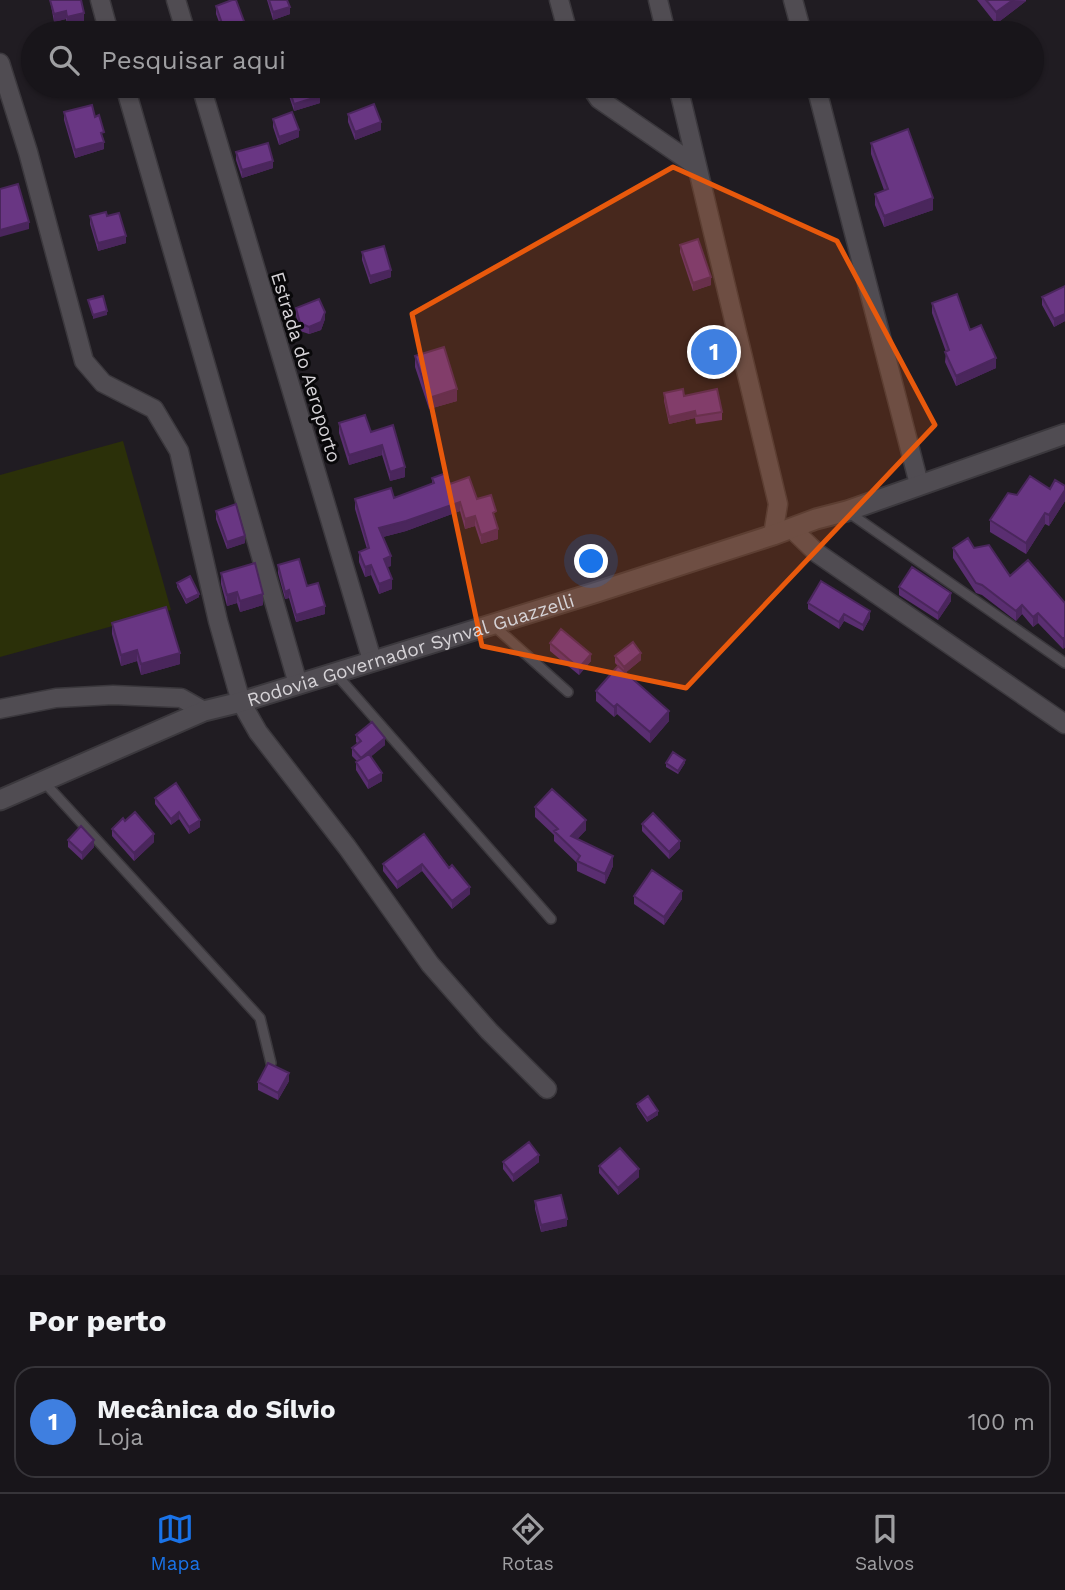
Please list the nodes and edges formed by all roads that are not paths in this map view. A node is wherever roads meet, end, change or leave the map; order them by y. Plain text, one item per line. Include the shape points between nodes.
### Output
1 (100, 0) edge
2 (176, 0) edge
3 (559, 0) edge
4 (658, 0) edge
5 (793, 0) edge
6 (106, 21) edge
7 (182, 21) edge
8 (565, 21) edge
9 (663, 21) edge
10 (799, 21) edge
11 (0, 63) edge
12 (128, 98) edge
13 (205, 98) edge
14 (597, 98) edge
15 (681, 98) edge
16 (819, 98) edge
17 (695, 165) junction
18 (1065, 434) edge
19 (919, 484) junction
20 (847, 511) junction
21 (783, 532) junction
22 (492, 624) junction
23 (372, 660) junction
24 (1065, 663) edge
25 (334, 672) junction
26 (298, 684) junction
27 (568, 692) dead end
28 (241, 702) junction
29 (0, 709) edge
30 (204, 711) junction
31 (1065, 724) edge
32 (43, 781) junction
33 (0, 800) edge
34 (551, 919) dead end
35 (271, 1063) edge
36 (547, 1089) dead end

1 - 6 street
2 - 7 street
3 - 8 street
4 - 9 street
5 - 10 street
11 - 28 street via 85,362 103,383 154,409 179,451
12 - 26 street
13 - 23 street, Estrada do Aeroporto
14 - 17 street
15 - 17 street
16 - 19 street
17 - 21 street
18 - 19 main road, Rodovia Governador Synval Guazzelli
19 - 20 main road, Rodovia Governador Synval Guazzelli
20 - 21 main road, Rodovia Governador Synval Guazzelli
20 - 24 lane
21 - 22 main road, Rodovia Governador Synval Guazzelli
21 - 31 street
22 - 23 main road, Rodovia Governador Synval Guazzelli
22 - 27 lane
23 - 25 main road, Rodovia Governador Synval Guazzelli
25 - 26 main road, Rodovia Governador Synval Guazzelli
25 - 34 lane
26 - 28 main road, Rodovia Governador Synval Guazzelli
28 - 30 main road, Rodovia Governador Synval Guazzelli
28 - 36 street via 258,732 430,964
29 - 30 street via 56,698 113,695 181,698
30 - 32 main road, Rodovia Governador Synval Guazzelli
32 - 33 main road, Rodovia Governador Synval Guazzelli
32 - 35 lane via 260,1018

